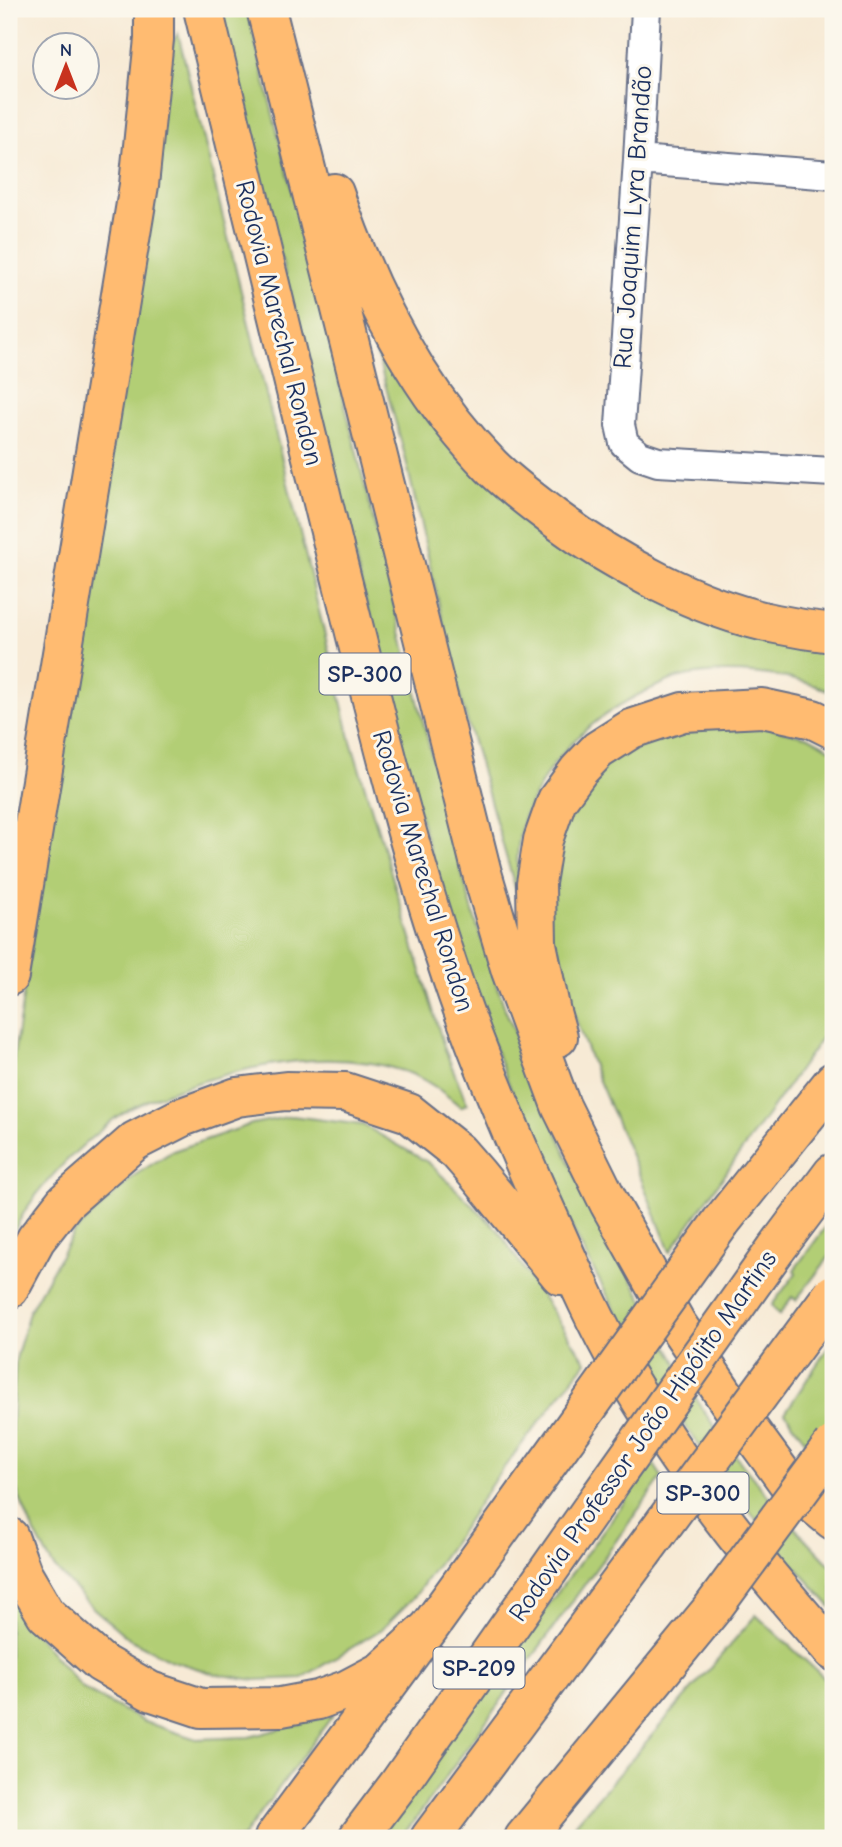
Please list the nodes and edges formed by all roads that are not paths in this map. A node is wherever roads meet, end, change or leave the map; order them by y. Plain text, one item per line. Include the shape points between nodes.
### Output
1 (154, 9) edge
2 (202, 9) edge
3 (268, 9) edge
4 (646, 9) edge
5 (638, 160) junction
6 (833, 175) edge
7 (833, 472) edge
8 (833, 633) edge
9 (833, 729) edge
10 (9, 976) edge
11 (833, 1082) edge
12 (833, 1173) edge
13 (609, 1203) junction
14 (9, 1289) edge
15 (833, 1294) edge
16 (594, 1318) junction
17 (833, 1445) edge
18 (833, 1520) edge
19 (9, 1537) edge
20 (429, 1628) junction
21 (833, 1651) edge
22 (274, 1838) edge
23 (358, 1838) edge
24 (430, 1838) edge
25 (524, 1838) edge

1 - 10 highway via 139,185
2 - 16 highway, Rodovia Marechal Rondon / SP-300 via 385,755 434,923 486,1070
3 - 8 highway via 347,230 381,309 430,392 492,467 579,536 673,589 774,624
3 - 13 highway, SP-300 via 482,873 561,1106
4 - 5 street, Rua Joaquim Lyra Brandão
5 - 6 street
5 - 7 street, Rua Joaquim Lyra Brandão via 620,425 624,443 640,456 658,461
9 - 13 highway via 813,719 762,708 682,712 631,729 598,750 557,800 543,840 536,883 537,944 551,1012
11 - 20 highway, bridge via 721,1222
12 - 23 highway, Rodovia Professor João Hipólito Martins / SP-209, bridge
13 - 18 highway, SP-300 via 676,1323 734,1409 789,1485
14 - 16 highway via 36,1239 65,1202 135,1141 237,1097 286,1091 345,1092 409,1113 458,1152
15 - 24 highway, SP-209, bridge
16 - 21 highway, Rodovia Marechal Rondon / SP-300 via 688,1474
17 - 25 highway, bridge via 712,1609
19 - 20 highway via 23,1575 46,1614 101,1663 149,1691 201,1708 281,1707 318,1700 382,1671
20 - 22 highway

